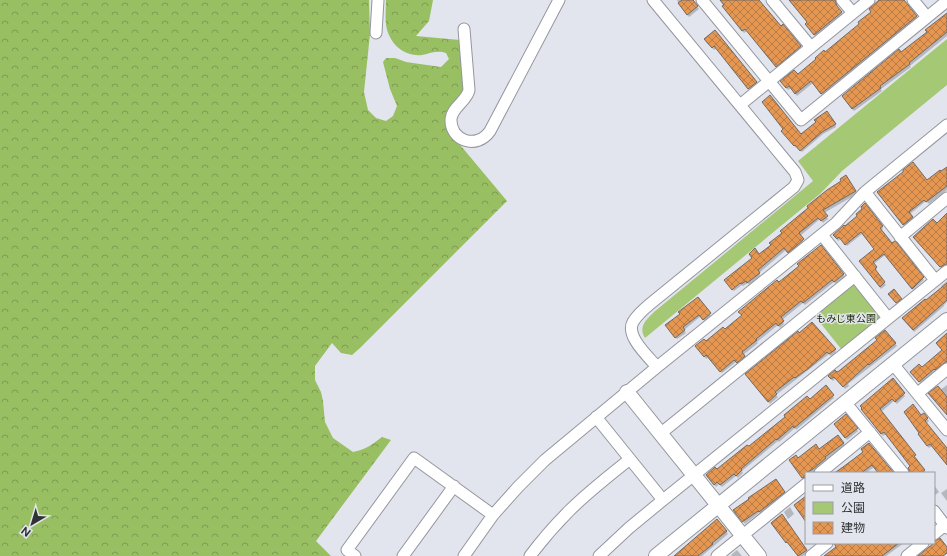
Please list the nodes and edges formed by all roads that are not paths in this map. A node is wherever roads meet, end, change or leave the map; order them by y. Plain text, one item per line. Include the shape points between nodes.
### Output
1 (378, 0) edge
2 (559, 0) edge
3 (653, 0) edge
4 (702, 0) edge
5 (772, 0) edge
6 (842, 0) edge
7 (870, 0) edge
8 (913, 0) edge
9 (947, 1) edge
10 (853, 13) junction
11 (927, 17) junction
12 (464, 29) dead end
13 (376, 33) dead end
14 (811, 47) junction
15 (769, 82) junction
16 (740, 105) junction
17 (947, 125) edge
18 (865, 192) junction
19 (947, 198) edge
20 (822, 235) junction
21 (900, 237) junction
22 (947, 271) edge
23 (855, 276) junction
24 (935, 280) junction
25 (888, 318) junction
26 (947, 320) edge
27 (893, 364) junction
28 (657, 367) junction
29 (947, 370) edge
30 (627, 392) junction
31 (918, 393) junction
32 (846, 402) junction
33 (596, 416) junction
34 (947, 430) edge
35 (870, 432) junction
36 (660, 434) junction
37 (630, 459) junction
38 (821, 472) edge
39 (902, 472) edge
40 (694, 475) junction
41 (805, 485) edge
42 (454, 486) junction
43 (663, 500) junction
44 (718, 506) junction
45 (935, 513) edge
46 (494, 515) junction
47 (946, 526) edge
48 (935, 533) edge
49 (742, 535) junction
50 (826, 544) edge
51 (922, 544) edge
52 (355, 556) edge
53 (403, 556) edge
54 (464, 556) edge
55 (530, 556) edge
56 (599, 556) edge
57 (656, 556) edge
58 (717, 556) edge
59 (759, 556) edge
60 (811, 556) edge
61 (907, 556) edge

1 - 13 street
2 - 12 street via 490,131 487,136 476,142 461,138 454,131 452,123 452,115 469,90
3 - 16 street
4 - 15 street
5 - 14 street
6 - 10 street
7 - 10 street
8 - 11 street
9 - 11 street
10 - 14 street
11 - 15 street via 801,120
14 - 15 street
15 - 16 street
16 - 28 street via 798,180 634,320 631,326 636,343
17 - 18 street
18 - 20 street
18 - 21 street
19 - 21 street
20 - 23 street
20 - 28 street
21 - 24 street
22 - 24 street
23 - 25 street
23 - 36 street
24 - 25 street
25 - 40 street
26 - 27 street
27 - 31 street
27 - 32 street
28 - 30 street
29 - 31 street
30 - 33 street
30 - 36 street
31 - 34 street
32 - 35 street
32 - 44 street
33 - 37 street
33 - 46 street via 531,472
35 - 38 street
35 - 39 street
36 - 40 street
37 - 43 street
37 - 55 street via 568,512
40 - 43 street
40 - 44 street
41 - 49 street
42 - 46 street
42 - 52 street via 414,458 347,550
42 - 53 street
43 - 56 street
44 - 49 street
44 - 57 street
45 - 47 street
46 - 54 street
47 - 48 street
49 - 58 street
49 - 59 street
50 - 60 street
51 - 61 street

